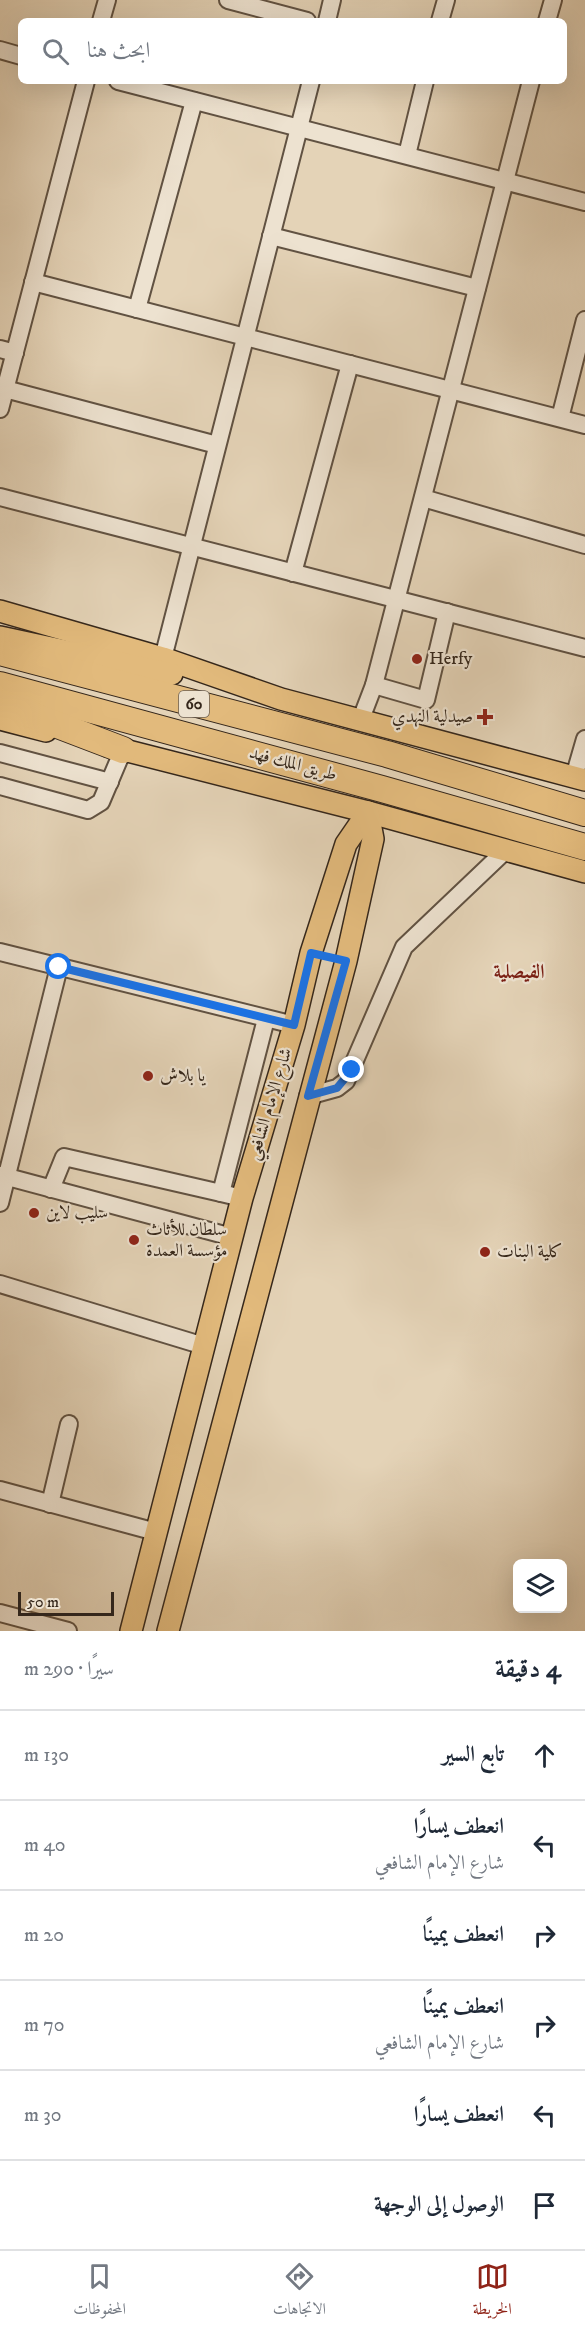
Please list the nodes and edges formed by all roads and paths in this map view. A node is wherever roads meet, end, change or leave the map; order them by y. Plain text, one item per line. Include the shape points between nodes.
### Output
1 (107, 0) edge
2 (228, 0) edge
3 (332, 0) edge
4 (446, 0) edge
5 (553, 0) edge
6 (102, 18) edge
7 (296, 18) edge
8 (328, 18) edge
9 (442, 18) edge
10 (548, 18) edge
11 (0, 51) edge
12 (18, 55) edge
13 (85, 84) edge
14 (129, 84) edge
15 (310, 84) edge
16 (424, 84) edge
17 (530, 84) edge
18 (194, 101) junction
19 (299, 128) junction
20 (406, 156) junction
21 (505, 181) junction
22 (585, 202) edge
23 (271, 236) junction
24 (33, 282) junction
25 (477, 288) junction
26 (137, 309) junction
27 (585, 320) edge
28 (245, 337) junction
29 (7, 351) edge
30 (350, 364) junction
31 (5, 389) junction
32 (451, 390) junction
33 (0, 410) edge
34 (560, 418) junction
35 (585, 425) edge
36 (217, 445) junction
37 (0, 497) edge
38 (423, 498) junction
39 (585, 544) edge
40 (190, 546) junction
41 (292, 573) junction
42 (396, 599) junction
43 (0, 611) edge
44 (447, 612) junction
45 (0, 637) edge
46 (585, 648) edge
47 (0, 652) edge
48 (163, 658) junction
49 (0, 685) edge
50 (374, 686) junction
51 (281, 699) junction
52 (0, 703) edge
53 (0, 719) edge
54 (361, 719) junction
55 (585, 739) edge
56 (123, 750) junction
57 (0, 753) edge
58 (580, 778) edge
59 (110, 782) junction
60 (0, 786) edge
61 (368, 812) junction
62 (585, 813) edge
63 (585, 847) edge
64 (507, 849) junction
65 (585, 872) edge
66 (0, 952) edge
67 (311, 953) junction
68 (346, 961) junction
69 (59, 967) junction
70 (266, 1019) junction
71 (294, 1025) junction
72 (308, 1096) junction
73 (3, 1176) edge
74 (51, 1189) junction
75 (221, 1193) junction
76 (242, 1198) junction
77 (0, 1203) edge
78 (232, 1237) junction
79 (0, 1284) edge
80 (204, 1346) junction
81 (69, 1425) dead end
82 (0, 1490) edge
83 (50, 1504) junction
84 (156, 1532) junction
85 (0, 1613) edge
86 (68, 1631) edge
87 (131, 1631) edge
88 (168, 1631) edge

1 - 6 street
2 - 7 street
3 - 8 street
4 - 9 street
5 - 10 street
11 - 12 street
13 - 24 street
14 - 18 street
15 - 19 street
16 - 20 street
17 - 21 street
18 - 19 street
18 - 26 street
19 - 20 street
19 - 23 street
20 - 21 street
21 - 22 street
21 - 25 street
23 - 25 street
23 - 28 street
24 - 26 street
24 - 29 street
25 - 32 street
26 - 28 street
27 - 34 street
28 - 30 street
28 - 36 street
29 - 31 street
30 - 32 street
30 - 41 street
31 - 33 street
31 - 36 street
32 - 34 street
32 - 38 street
34 - 35 street
36 - 40 street
37 - 40 street
38 - 39 street
38 - 42 street
40 - 41 street
40 - 48 street
41 - 42 street
42 - 44 street
42 - 50 street
43 - 48 main road
44 - 46 street
44 - 50 street via 426,700
45 - 51 main road
47 - 62 highway, طريق الملك فهد / 60 via 387,754
48 - 51 main road
49 - 63 highway, طريق الملك فهد / 60
50 - 54 street
51 - 54 main road
52 - 56 highway
53 - 56 main road
54 - 58 main road
55 - 58 street
56 - 59 street
56 - 61 main road
57 - 59 street
59 - 60 street via 101,802 88,810
61 - 64 main road
61 - 67 main road, شارع الإمام الشافعي via 346,843
61 - 68 main road, شارع الإمام الشافعي via 373,839
64 - 65 main road
64 - 72 street via 404,948 346,1081 337,1088
66 - 69 street
67 - 68 main road
67 - 71 main road, شارع الإمام الشافعي
68 - 72 main road, شارع الإمام الشافعي
69 - 70 street
69 - 73 street
70 - 71 street
70 - 75 street
71 - 76 main road, شارع الإمام الشافعي
72 - 88 main road, شارع الإمام الشافعي
73 - 74 street
73 - 77 street
74 - 75 street via 64,1158
74 - 78 street
75 - 76 street
76 - 78 main road, شارع الإمام الشافعي
78 - 80 main road, شارع الإمام الشافعي
79 - 80 street
80 - 84 main road, شارع الإمام الشافعي
81 - 83 street
82 - 83 street
83 - 84 street
84 - 87 main road, شارع الإمام الشافعي
85 - 86 street

